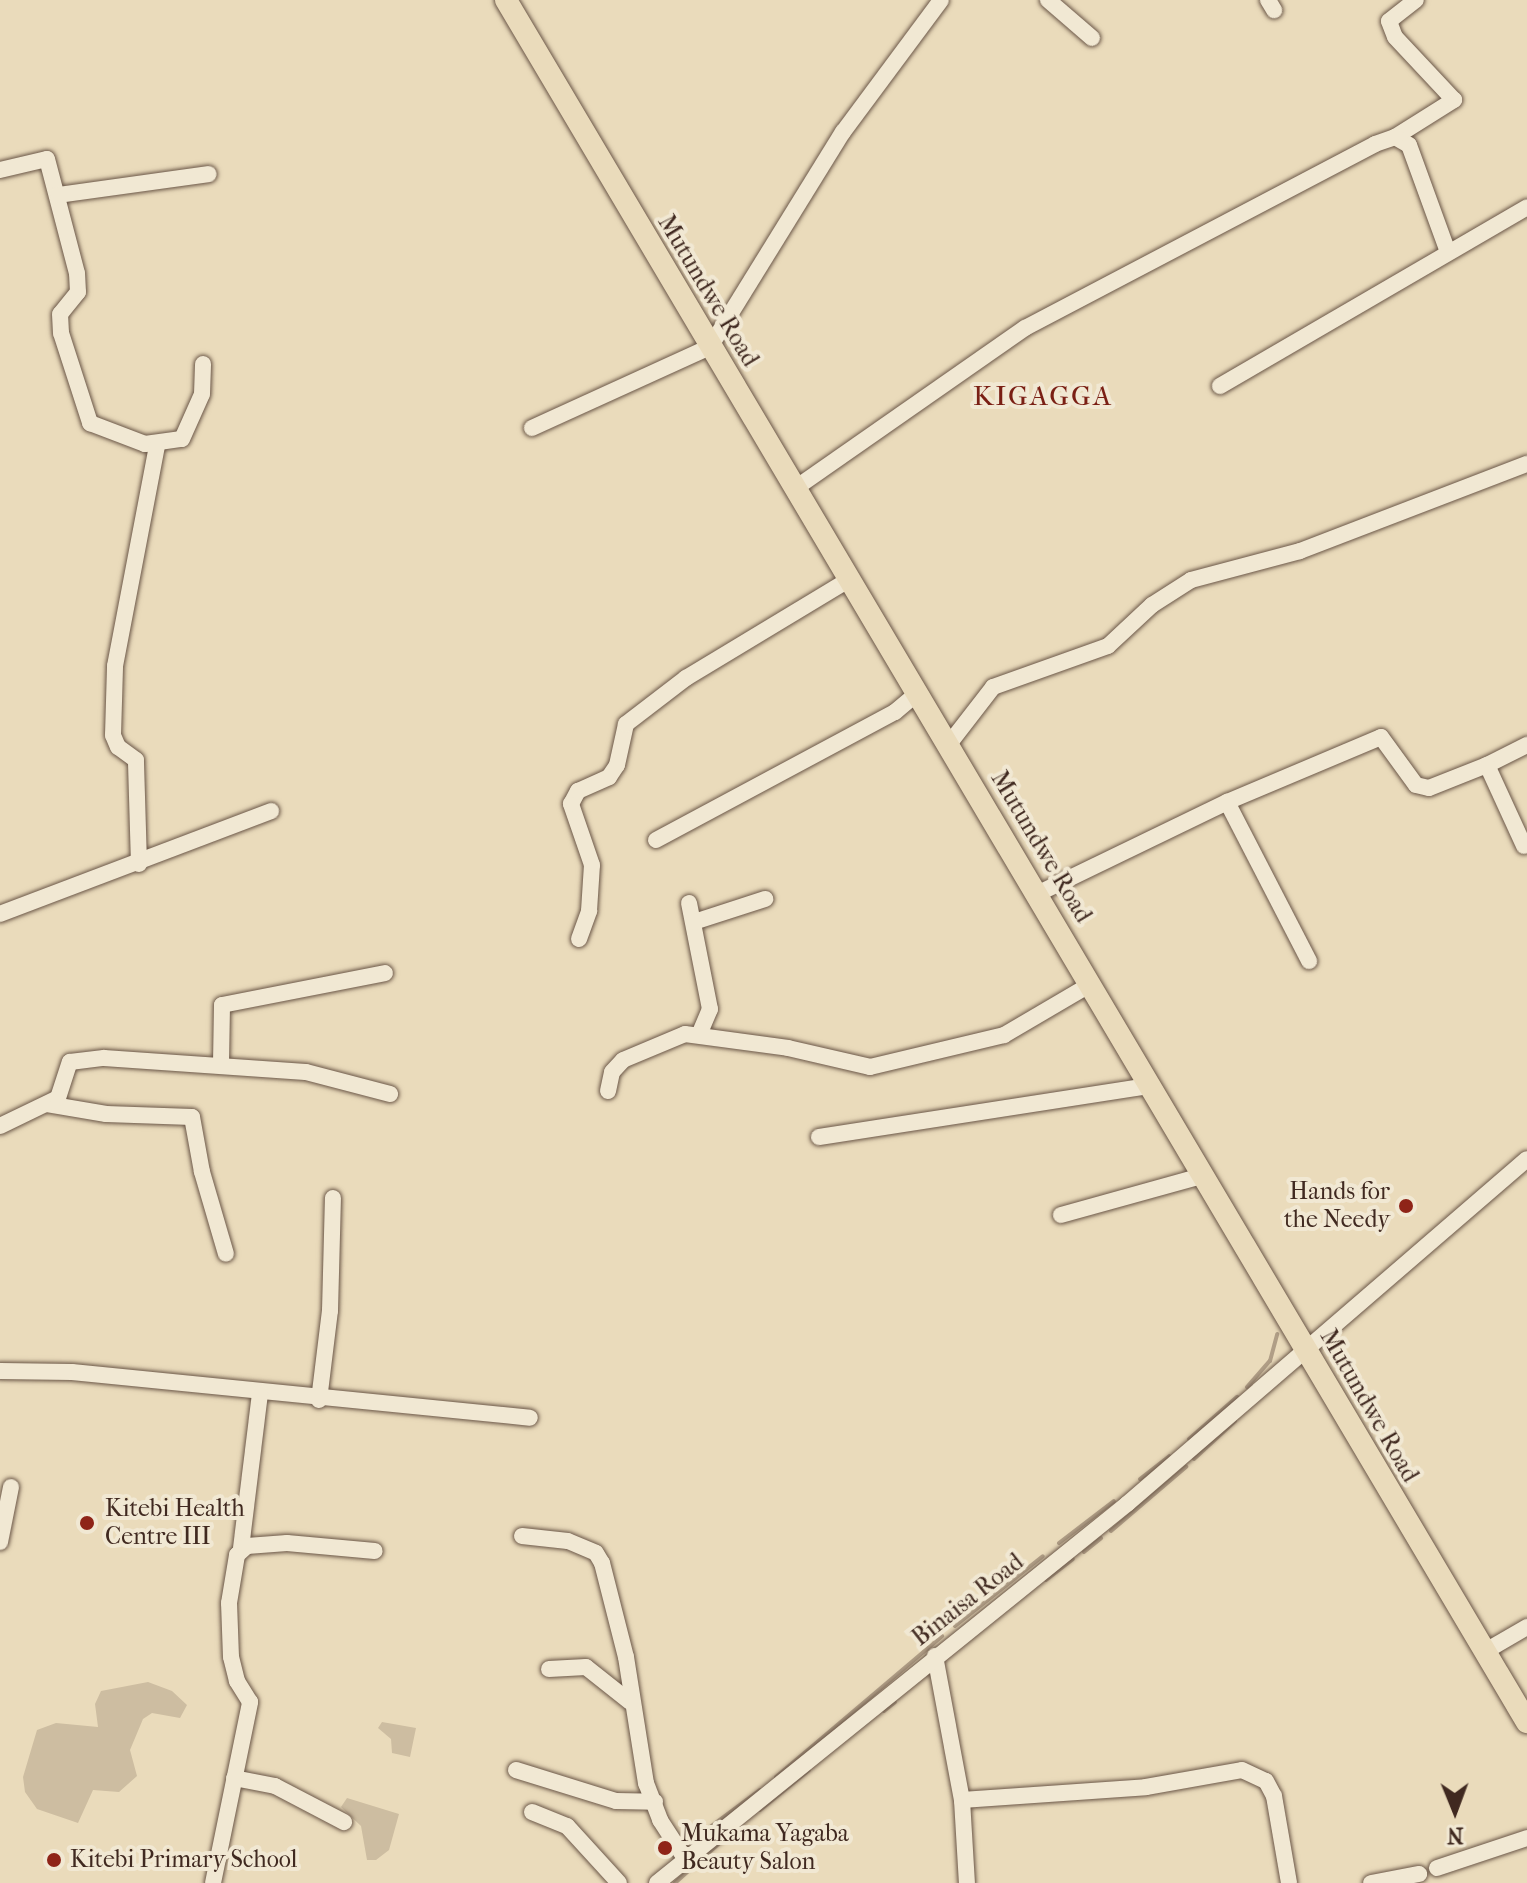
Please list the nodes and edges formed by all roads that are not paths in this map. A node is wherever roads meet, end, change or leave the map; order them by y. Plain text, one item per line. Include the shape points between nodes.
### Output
1 (506, 0) edge
2 (941, 0) edge
3 (1048, 0) edge
4 (1416, 0) edge
5 (1092, 38) dead end
6 (1395, 137) junction
7 (0, 170) edge
8 (209, 174) dead end
9 (58, 195) junction
10 (1527, 207) edge
11 (1448, 252) junction
12 (710, 347) junction
13 (203, 364) dead end
14 (1220, 386) dead end
15 (532, 428) dead end
16 (157, 446) junction
17 (1527, 464) edge
18 (797, 487) junction
19 (850, 579) junction
20 (918, 693) junction
21 (949, 744) junction
22 (1527, 745) edge
23 (1487, 765) junction
24 (1227, 802) junction
25 (271, 811) dead end
26 (656, 840) dead end
27 (1524, 846) dead end
28 (139, 864) junction
29 (1039, 893) junction
30 (765, 899) dead end
31 (689, 903) dead end
32 (0, 914) edge
33 (694, 922) junction
34 (579, 939) dead end
35 (1309, 961) dead end
36 (385, 973) dead end
37 (1091, 984) junction
38 (700, 1033) junction
39 (221, 1063) junction
40 (1150, 1086) junction
41 (608, 1091) dead end
42 (390, 1094) dead end
43 (47, 1104) junction
44 (0, 1126) edge
45 (819, 1137) dead end
46 (1527, 1159) edge
47 (1205, 1175) junction
48 (333, 1198) dead end
49 (1061, 1215) dead end
50 (226, 1254) dead end
51 (1305, 1350) junction
52 (0, 1371) edge
53 (260, 1393) junction
54 (319, 1400) junction
55 (530, 1418) dead end
56 (11, 1487) dead end
57 (522, 1536) dead end
58 (0, 1542) edge
59 (241, 1548) junction
60 (375, 1551) dead end
61 (1527, 1627) edge
62 (1484, 1652) junction
63 (935, 1656) junction
64 (549, 1669) dead end
65 (630, 1702) junction
66 (1527, 1722) edge
67 (516, 1770) dead end
68 (234, 1778) junction
69 (962, 1800) junction
70 (655, 1802) junction
71 (532, 1812) dead end
72 (344, 1822) dead end
73 (1527, 1838) edge
74 (686, 1860) junction
75 (1437, 1868) dead end
76 (1419, 1874) dead end
77 (213, 1883) edge
78 (619, 1883) edge
79 (657, 1883) edge
80 (967, 1883) edge
81 (1289, 1883) edge
82 (1371, 1883) edge

1 - 12 main road, Mutundwe Road
2 - 12 street via 843,132
3 - 5 street
4 - 6 street via 1389,21 1395,37 1454,100
6 - 11 street via 1409,145
6 - 18 street via 1025,328
7 - 9 street via 47,159
8 - 9 street
9 - 16 street via 78,285 61,311 61,333 88,419 116,437
10 - 11 street
11 - 14 street
12 - 15 street
12 - 18 main road, Mutundwe Road
13 - 16 street via 202,394 188,434
16 - 28 street via 115,666 113,735 118,747 136,760
17 - 21 street via 1300,551 1191,580 1152,605 1108,646 993,687
18 - 19 main road, Mutundwe Road
19 - 20 main road, Mutundwe Road
19 - 34 street via 686,678 626,724 609,777 578,791 571,804 592,865 589,911
20 - 21 main road, Mutundwe Road
20 - 26 street via 895,712
21 - 29 main road, Mutundwe Road
22 - 23 street
23 - 24 street via 1429,788 1409,782 1381,737 1366,739
23 - 27 street
24 - 29 street
24 - 35 street
25 - 28 street
28 - 32 street
29 - 37 main road, Mutundwe Road
30 - 33 street
31 - 33 street
33 - 38 street via 710,1009
36 - 39 street via 222,1005
37 - 38 street via 1004,1035 870,1067 788,1048 714,1041
37 - 40 main road, Mutundwe Road
38 - 41 street via 623,1060 612,1072
39 - 42 street via 306,1072
39 - 43 street via 75,1060 65,1067 60,1095
40 - 45 street
40 - 47 main road, Mutundwe Road
43 - 44 street
43 - 50 street via 106,1114 192,1117
46 - 51 street, Binaisa Road
47 - 49 street
47 - 51 main road, Mutundwe Road
48 - 54 street via 330,1311
51 - 62 main road, Mutundwe Road
51 - 63 street, Binaisa Road via 1127,1504
52 - 53 street via 72,1372
53 - 54 street
53 - 59 street
54 - 55 street
56 - 58 street
57 - 65 street via 568,1541 596,1553 626,1657
59 - 60 street via 287,1543
59 - 68 street via 229,1628 237,1681 250,1702
61 - 62 street
62 - 66 main road, Mutundwe Road
63 - 69 street
63 - 74 street, Binaisa Road
64 - 65 street via 586,1667
65 - 70 street
67 - 70 street via 595,1796
68 - 72 street via 275,1786
68 - 77 street
69 - 80 street
69 - 81 street via 1146,1787 1242,1770 1266,1781 1274,1796
70 - 74 street via 660,1820
71 - 78 street via 567,1826
73 - 75 street
74 - 79 street, Binaisa Road
76 - 82 street

